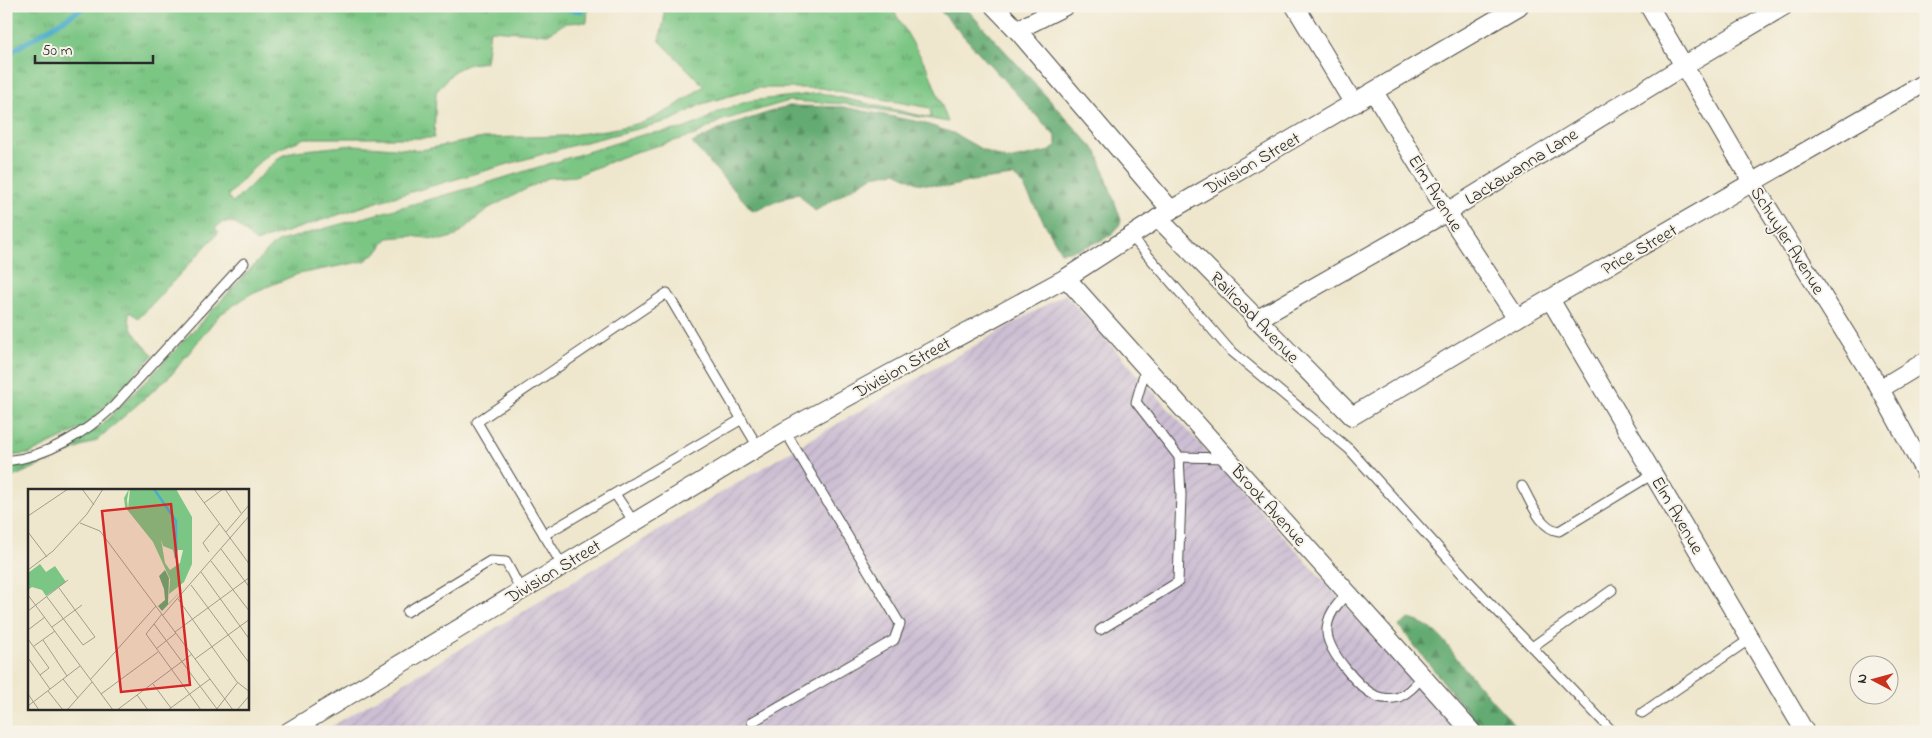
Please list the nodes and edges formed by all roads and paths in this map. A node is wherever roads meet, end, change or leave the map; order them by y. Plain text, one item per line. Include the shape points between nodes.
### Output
1 (994, 6) edge
2 (1065, 6) edge
3 (1295, 6) edge
4 (1519, 6) edge
5 (1650, 6) edge
6 (1784, 6) edge
7 (1017, 30) junction
8 (1685, 65) junction
9 (1926, 82) edge
10 (1374, 92) junction
11 (1354, 104) junction
12 (1753, 184) junction
13 (1447, 212) junction
14 (1164, 214) junction
15 (1131, 236) junction
16 (244, 263) dead end
17 (1066, 278) junction
18 (1550, 299) junction
19 (1516, 318) junction
20 (1256, 320) junction
21 (1926, 361) edge
22 (1146, 367) junction
23 (1880, 388) junction
24 (1352, 416) joint
25 (742, 420) junction
26 (784, 431) junction
27 (758, 447) junction
28 (1179, 457) junction
29 (1227, 458) junction
30 (6, 460) edge
31 (1654, 474) junction
32 (1926, 474) edge
33 (1522, 486) dead end
34 (615, 494) junction
35 (634, 522) junction
36 (544, 535) junction
37 (562, 566) junction
38 (521, 590) junction
39 (1612, 590) dead end
40 (1348, 593) junction
41 (407, 612) dead end
42 (1100, 630) dead end
43 (1750, 639) junction
44 (1532, 648) junction
45 (1422, 677) junction
46 (1642, 713) dead end
47 (752, 722) dead end
48 (288, 732) edge
49 (1472, 732) edge
50 (1612, 732) edge
51 (1805, 732) edge

1 - 7 street, Railroad Avenue
2 - 7 street
3 - 11 street
4 - 10 street, Division Street
5 - 8 street, Schuyler Avenue
6 - 8 street, Lackawanna Lane
7 - 14 street, Railroad Avenue
8 - 12 street, Schuyler Avenue
8 - 13 street, Lackawanna Lane
9 - 12 street, Price Street
10 - 11 street, Division Street
10 - 13 street, Elm Avenue
11 - 14 street, Division Street
12 - 18 street, Price Street
12 - 23 street, Schuyler Avenue
13 - 19 street, Elm Avenue
13 - 20 street, Lackawanna Lane
14 - 15 street, Division Street
14 - 20 street, Railroad Avenue
15 - 17 street, Division Street
15 - 44 lane via 1229,349 1349,449
16 - 30 lane via 92,427 28,457
17 - 22 street, Brook Avenue
17 - 26 street, Division Street
18 - 19 street, Price Street
18 - 31 street, Elm Avenue
19 - 24 street, Price Street
20 - 24 street, Railroad Avenue
21 - 23 street
22 - 28 lane via 1136,402
22 - 29 street, Brook Avenue
23 - 32 street, Schuyler Avenue
25 - 27 lane
25 - 34 lane
25 - 36 lane via 667,293 477,422
26 - 27 street, Division Street
26 - 47 lane via 900,624 894,640
27 - 35 street, Division Street
28 - 29 lane
28 - 42 lane via 1182,496 1178,582
29 - 40 street, Brook Avenue
31 - 33 lane via 1560,531 1543,521
31 - 43 street, Elm Avenue
34 - 35 lane
34 - 36 lane
35 - 37 street, Division Street
36 - 37 lane
37 - 38 street, Division Street
38 - 41 lane via 506,562 490,562
38 - 48 street, Division Street
39 - 44 lane
40 - 45 street, Brook Avenue
40 - 45 lane via 1334,608 1328,622 1330,646 1338,660 1378,697 1399,697
43 - 46 lane
43 - 51 street, Elm Avenue
44 - 50 lane
45 - 49 street, Brook Avenue

